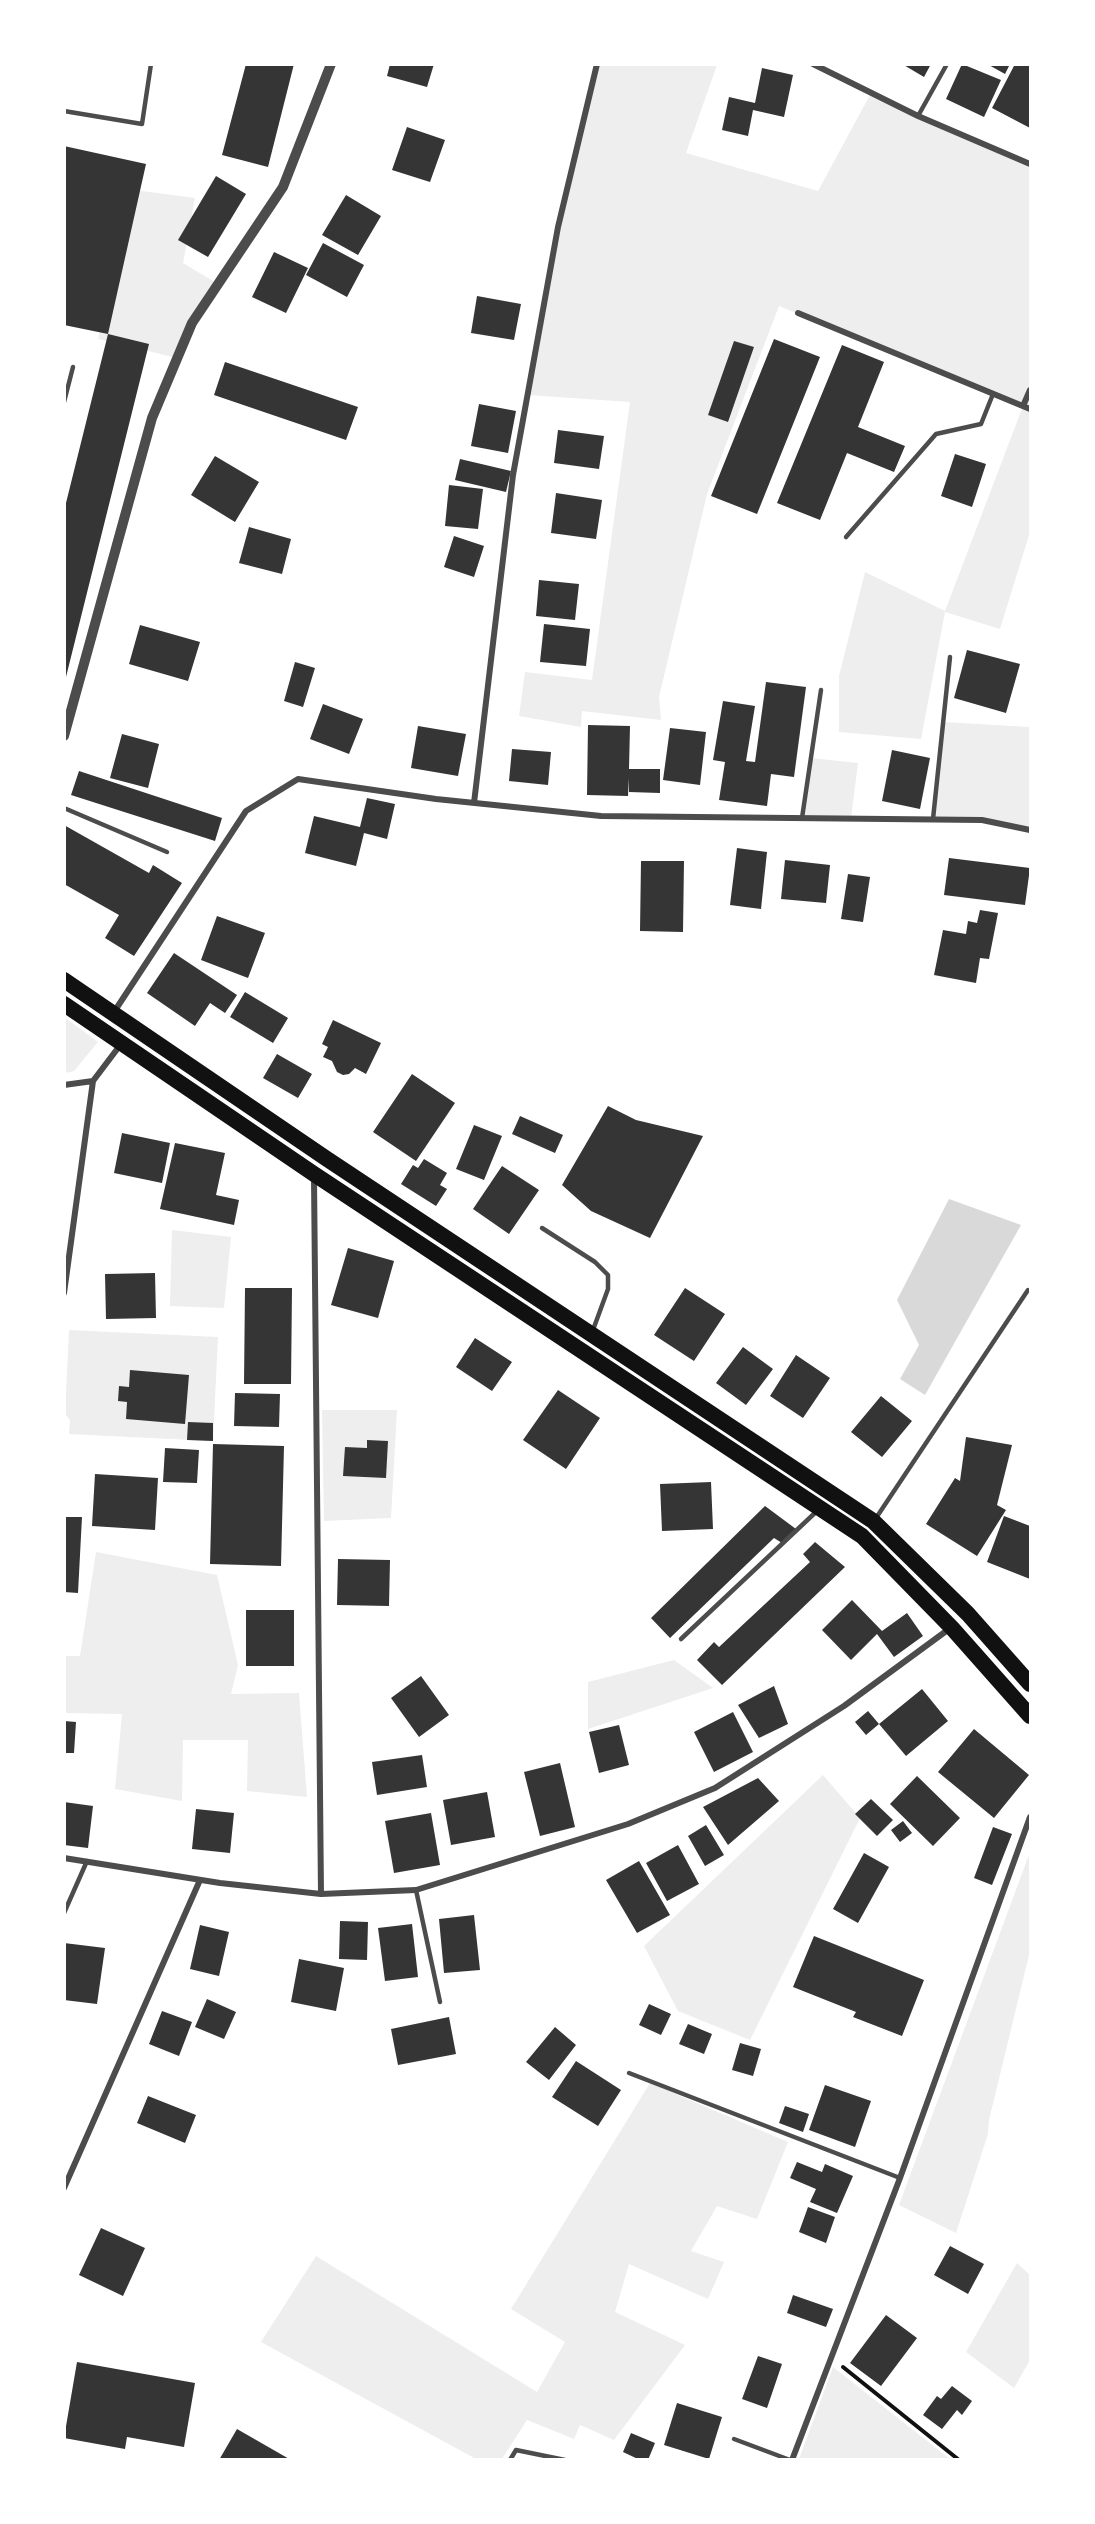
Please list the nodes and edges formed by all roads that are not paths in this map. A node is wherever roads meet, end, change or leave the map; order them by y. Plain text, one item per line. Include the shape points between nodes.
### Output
1 (152, 64) edge
2 (331, 64) edge
3 (597, 64) edge
4 (813, 64) edge
5 (947, 64) edge
6 (64, 111) edge
7 (918, 116) junction
8 (1030, 164) edge
9 (798, 313) dead end
10 (74, 367) dead end
11 (1030, 390) edge
12 (993, 394) junction
13 (64, 402) edge
14 (1023, 406) junction
15 (1030, 409) edge
16 (846, 537) dead end
17 (950, 657) dead end
18 (821, 690) dead end
19 (64, 736) edge
20 (474, 803) junction
21 (64, 808) edge
22 (802, 818) junction
23 (933, 819) junction
24 (1030, 830) edge
25 (167, 852) dead end
26 (64, 980) edge
27 (64, 1004) edge
28 (114, 1012) junction
29 (122, 1043) junction
30 (93, 1081) junction
31 (64, 1085) edge
32 (314, 1174) junction
33 (542, 1228) dead end
34 (1028, 1290) dead end
35 (64, 1293) edge
36 (592, 1333) junction
37 (819, 1509) junction
38 (873, 1521) junction
39 (952, 1628) junction
40 (681, 1639) dead end
41 (1030, 1684) edge
42 (1030, 1716) edge
43 (1030, 1817) edge
44 (64, 1858) edge
45 (87, 1861) junction
46 (200, 1880) junction
47 (416, 1890) junction
48 (321, 1894) junction
49 (64, 1913) edge
50 (440, 2002) dead end
51 (629, 2073) dead end
52 (900, 2178) junction
53 (64, 2188) edge
54 (734, 2439) dead end
55 (510, 2460) edge
56 (565, 2460) edge
57 (791, 2460) edge

1 - 6 lane via 142,123
2 - 19 street via 283,187 192,322 152,418
3 - 20 street via 558,227 513,475
4 - 7 street
5 - 7 lane
7 - 8 street
9 - 12 street
10 - 13 lane
11 - 14 street
12 - 14 street
12 - 16 lane via 981,424 936,434
14 - 15 street
17 - 23 lane
18 - 22 lane
20 - 22 street via 601,816
20 - 28 street via 298,779 246,811
21 - 25 lane
22 - 23 street
23 - 24 street via 982,820
26 - 28 highway
27 - 29 highway
28 - 36 highway via 327,1159
29 - 30 street
29 - 32 highway
30 - 31 street
30 - 35 street
32 - 37 highway
32 - 48 street
33 - 36 lane via 595,1262 608,1275 608,1289
34 - 38 lane
36 - 38 highway
37 - 39 highway via 862,1536
37 - 40 lane
38 - 41 highway via 968,1614
39 - 42 highway
39 - 47 street via 844,1706 715,1788 628,1824
43 - 52 street
44 - 45 street
45 - 46 street
45 - 49 lane
46 - 48 street
46 - 53 street
47 - 48 street
47 - 50 lane
51 - 52 lane
52 - 57 street
54 - 57 lane
55 - 56 lane via 516,2450

